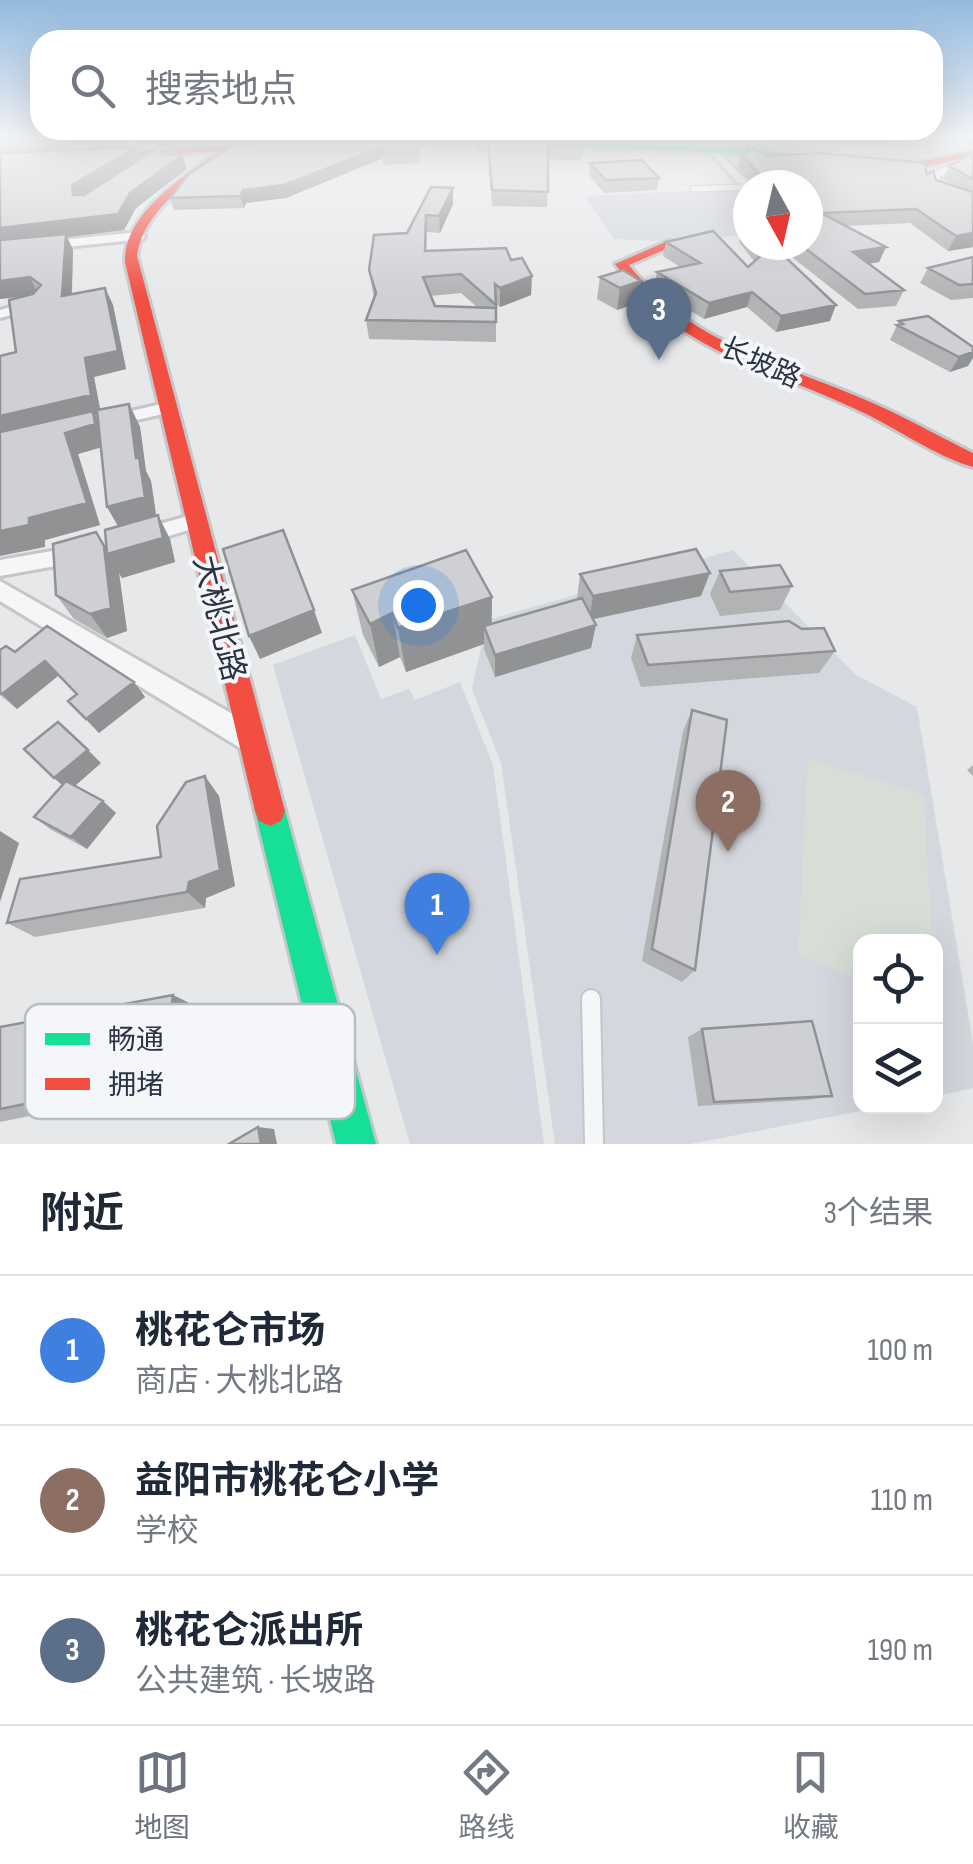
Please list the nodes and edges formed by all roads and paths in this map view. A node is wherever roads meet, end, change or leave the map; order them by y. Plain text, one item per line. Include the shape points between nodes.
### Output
1 (179, 190) edge
2 (937, 190) edge
3 (973, 203) edge
4 (138, 236) junction
5 (674, 243) edge
6 (0, 250) edge
7 (38, 303) edge
8 (0, 314) edge
9 (166, 408) junction
10 (92, 425) edge
11 (973, 461) edge
12 (196, 521) junction
13 (0, 568) edge
14 (0, 590) edge
15 (252, 740) junction
16 (592, 999) dead end
17 (320, 1004) edge
18 (350, 1119) edge
19 (356, 1144) edge
20 (594, 1144) edge

1 - 4 street via 159,204
2 - 3 street
4 - 6 street
4 - 9 street, 大桃北路 via 131,252 138,297
5 - 11 street, 长坡路 via 621,264 660,313
7 - 8 street
9 - 10 street
9 - 12 street, 大桃北路
12 - 13 street via 54,561 38,557
12 - 15 street, 大桃北路
14 - 15 street
15 - 17 street, 大桃北路
16 - 20 lane
18 - 19 street, 大桃北路

